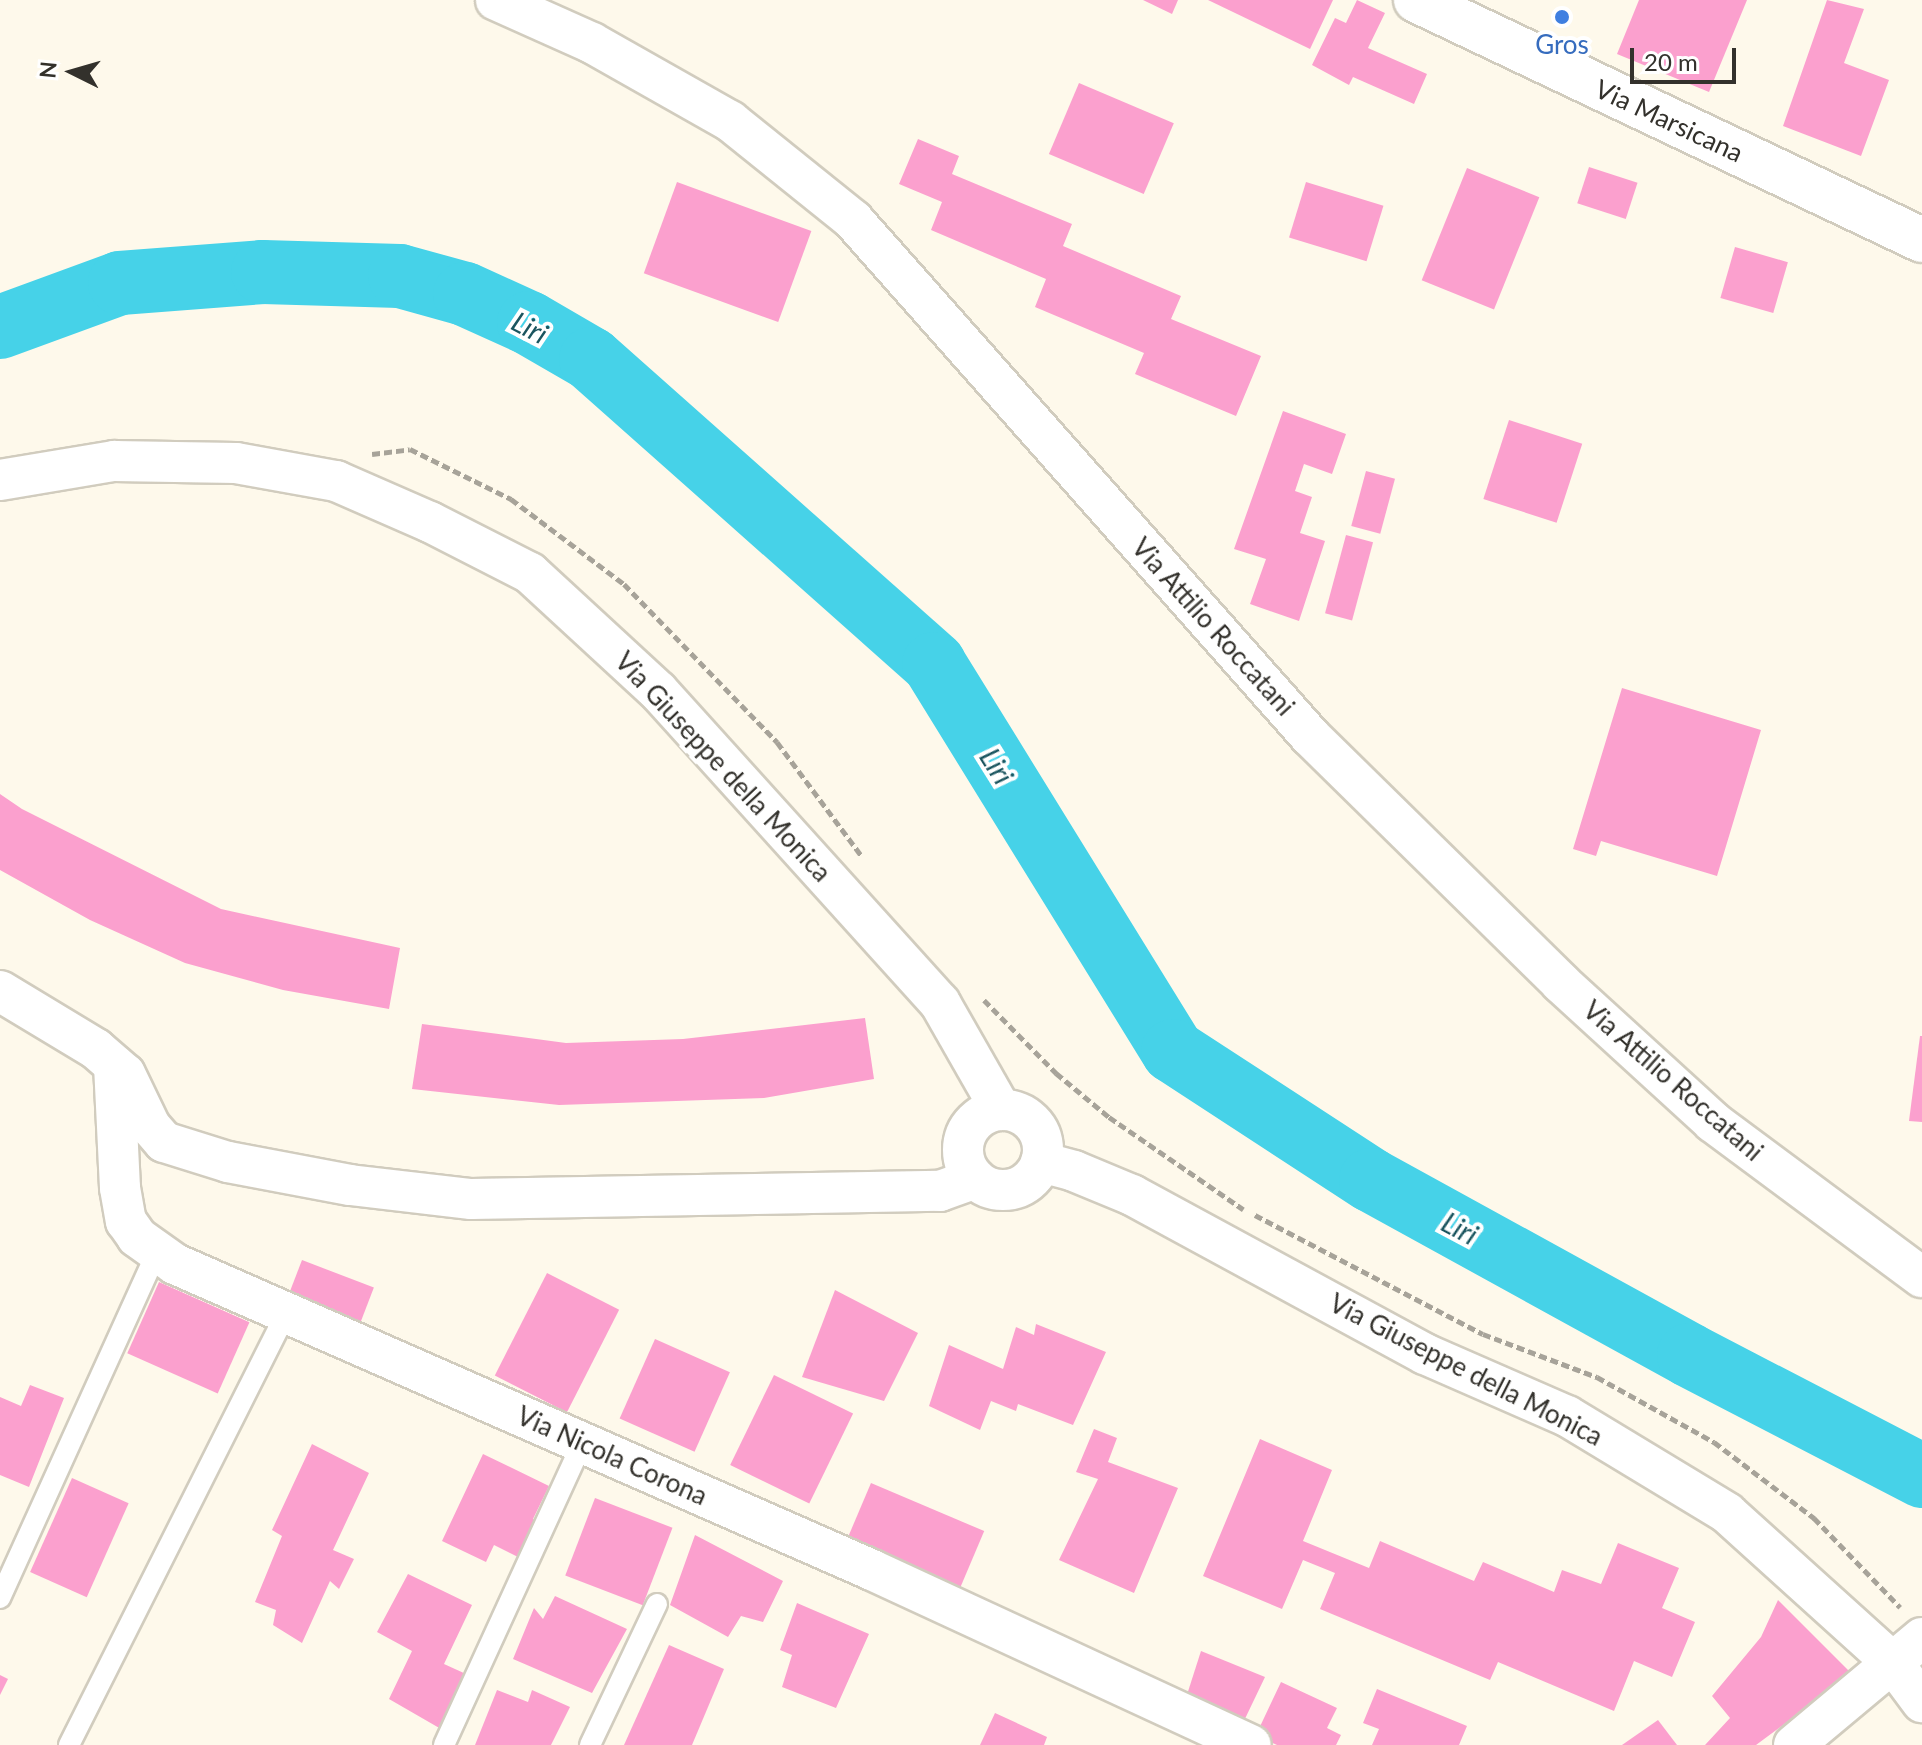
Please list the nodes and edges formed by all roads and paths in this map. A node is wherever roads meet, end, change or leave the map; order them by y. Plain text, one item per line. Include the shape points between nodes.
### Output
1 (496, 0) edge
2 (1416, 0) edge
3 (1922, 240) edge
4 (365, 455) dead end
5 (0, 480) edge
6 (871, 868) dead end
7 (0, 991) edge
8 (981, 997) dead end
9 (114, 1065) junction
10 (1001, 1110) junction
11 (1041, 1162) junction
12 (975, 1178) junction
13 (157, 1252) junction
14 (1922, 1277) edge
15 (286, 1313) junction
16 (583, 1442) junction
17 (0, 1598) edge
18 (657, 1604) dead end
19 (1905, 1637) edge
20 (1922, 1702) edge
21 (69, 1745) edge
22 (444, 1745) edge
23 (590, 1745) edge
24 (1250, 1745) edge
25 (1794, 1745) edge

1 - 14 street, Via Attilio Roccatani via 592,43 730,121 853,220 1344,770 1561,983 1713,1122
2 - 3 main road, Via Marsicana
4 - 6 path via 410,449 435,461 511,499 624,584 777,742
5 - 10 street, Via Giuseppe della Monica via 114,461 236,463 336,481 530,573 658,691 940,1003
7 - 9 street
8 - 19 path via 1098,1108 1241,1208 1483,1334 1597,1377 1714,1442 1814,1518
9 - 12 street via 125,1074 150,1126 164,1142 228,1162 350,1185 471,1199 940,1191
9 - 13 street, Via Nicola Corona via 126,1221
10 - 11 street via 1014,1111 1035,1125
10 - 12 street via 977,1119 964,1141 967,1167
11 - 12 street via 1025,1183 1013,1188 999,1189
11 - 19 street, Via Giuseppe della Monica via 1132,1195 1425,1354 1567,1416 1727,1513
13 - 15 street, Via Nicola Corona
13 - 17 lane
15 - 16 street, Via Nicola Corona
15 - 21 lane
16 - 22 lane
16 - 24 street, Via Nicola Corona
18 - 23 lane
19 - 20 street, Via Giuseppe della Monica
19 - 25 street

